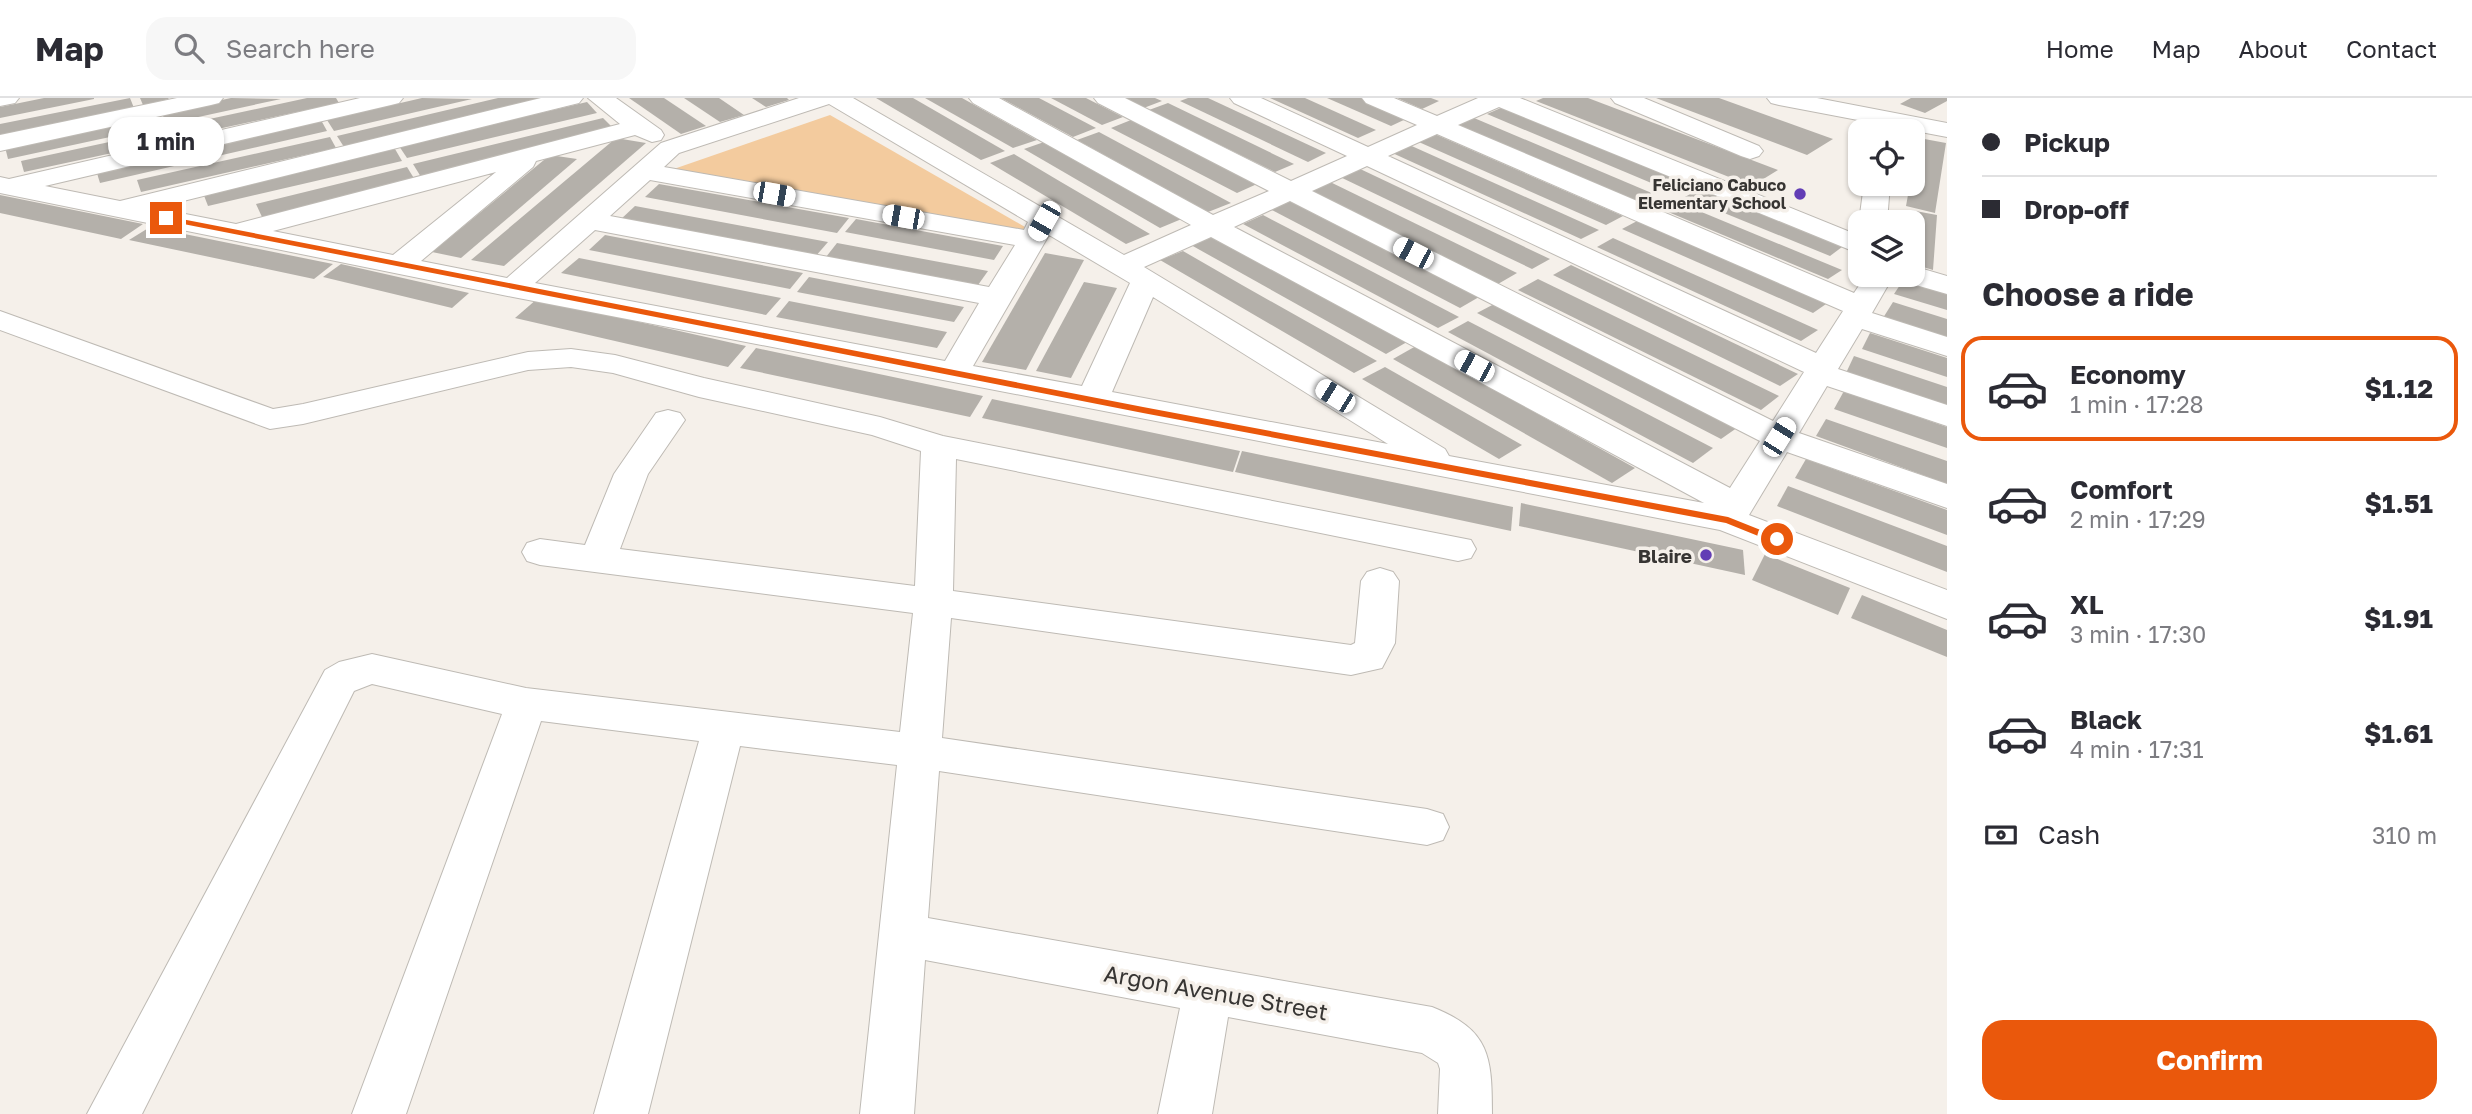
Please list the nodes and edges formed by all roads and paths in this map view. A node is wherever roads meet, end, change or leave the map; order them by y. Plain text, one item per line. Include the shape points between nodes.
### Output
1 (7, 98) edge
2 (211, 98) edge
3 (391, 98) edge
4 (571, 98) edge
5 (600, 98) edge
6 (735, 98) edge
7 (823, 98) edge
8 (836, 98) edge
9 (981, 98) edge
10 (1105, 98) edge
11 (1241, 98) edge
12 (1374, 98) edge
13 (1498, 98) edge
14 (1623, 98) edge
15 (1779, 98) edge
16 (0, 99) edge
17 (1820, 102) edge
18 (764, 117) junction
19 (1867, 119) edge
20 (1437, 125) junction
21 (640, 127) junction
22 (0, 143) edge
23 (670, 148) junction
24 (1750, 151) dead end
25 (533, 154) junction
26 (1367, 157) junction
27 (644, 171) junction
28 (4, 186) edge
29 (1291, 191) junction
30 (118, 209) junction
31 (588, 220) junction
32 (1212, 226) junction
33 (1038, 230) junction
34 (237, 233) junction
35 (1848, 241) edge
36 (399, 265) junction
37 (1135, 273) junction
38 (1925, 279) edge
39 (1947, 285) edge
40 (1873, 287) edge
41 (513, 288) junction
42 (998, 298) junction
43 (1857, 312) junction
44 (0, 320) edge
45 (1947, 347) edge
46 (1821, 370) junction
47 (953, 373) junction
48 (1092, 400) junction
49 (1947, 416) edge
50 (668, 420) dead end
51 (1779, 437) junction
52 (937, 445) junction
53 (1453, 469) junction
54 (1947, 497) edge
55 (1732, 513) junction
56 (1458, 549) dead end
57 (540, 552) dead end
58 (598, 559) junction
59 (1380, 580) dead end
60 (933, 602) junction
61 (1947, 606) edge
62 (526, 704) junction
63 (724, 728) junction
64 (920, 751) junction
65 (1427, 827) dead end
66 (903, 935) junction
67 (1208, 990) junction
68 (114, 1114) edge
69 (379, 1114) edge
70 (621, 1114) edge
71 (887, 1114) edge
72 (1185, 1114) edge
73 (1465, 1114) edge

1 - 16 street
2 - 22 street
3 - 28 street
4 - 30 street
5 - 21 street
6 - 18 street
7 - 18 street
8 - 33 street
9 - 32 street
10 - 29 street
11 - 26 street
12 - 20 street
13 - 20 street
13 - 35 street
14 - 24 street
15 - 17 street
17 - 19 street
18 - 23 street
20 - 26 street
20 - 43 street
21 - 23 street
21 - 25 street
23 - 27 street
25 - 34 street
25 - 36 street
26 - 29 street
26 - 46 street
27 - 31 street
27 - 33 street
28 - 30 street
29 - 32 street
29 - 51 street
30 - 34 street
31 - 41 street
31 - 42 street
32 - 37 street
32 - 55 street
33 - 37 street
33 - 42 street
34 - 36 street
36 - 41 street
37 - 48 street
37 - 53 street
38 - 39 street
40 - 43 street
41 - 47 street
42 - 47 street
43 - 45 street
43 - 46 street
44 - 52 street via 270,419 528,361 571,358 615,364 880,427
46 - 49 street
46 - 51 street
47 - 48 street
48 - 53 street
50 - 58 street via 631,474
51 - 54 street
51 - 55 street
52 - 56 street
52 - 60 street
53 - 55 street
55 - 61 street
57 - 58 street
58 - 60 street
59 - 60 street via 1375,643 1368,658 1351,660
60 - 64 street
62 - 63 street
62 - 68 street via 372,669 339,681
62 - 69 street
63 - 64 street
63 - 70 street
64 - 65 street
64 - 66 street
66 - 67 street, Argon Avenue Street
66 - 71 street
67 - 72 street
67 - 73 street, Argon Avenue Street via 1432,1031 1457,1047 1466,1069

